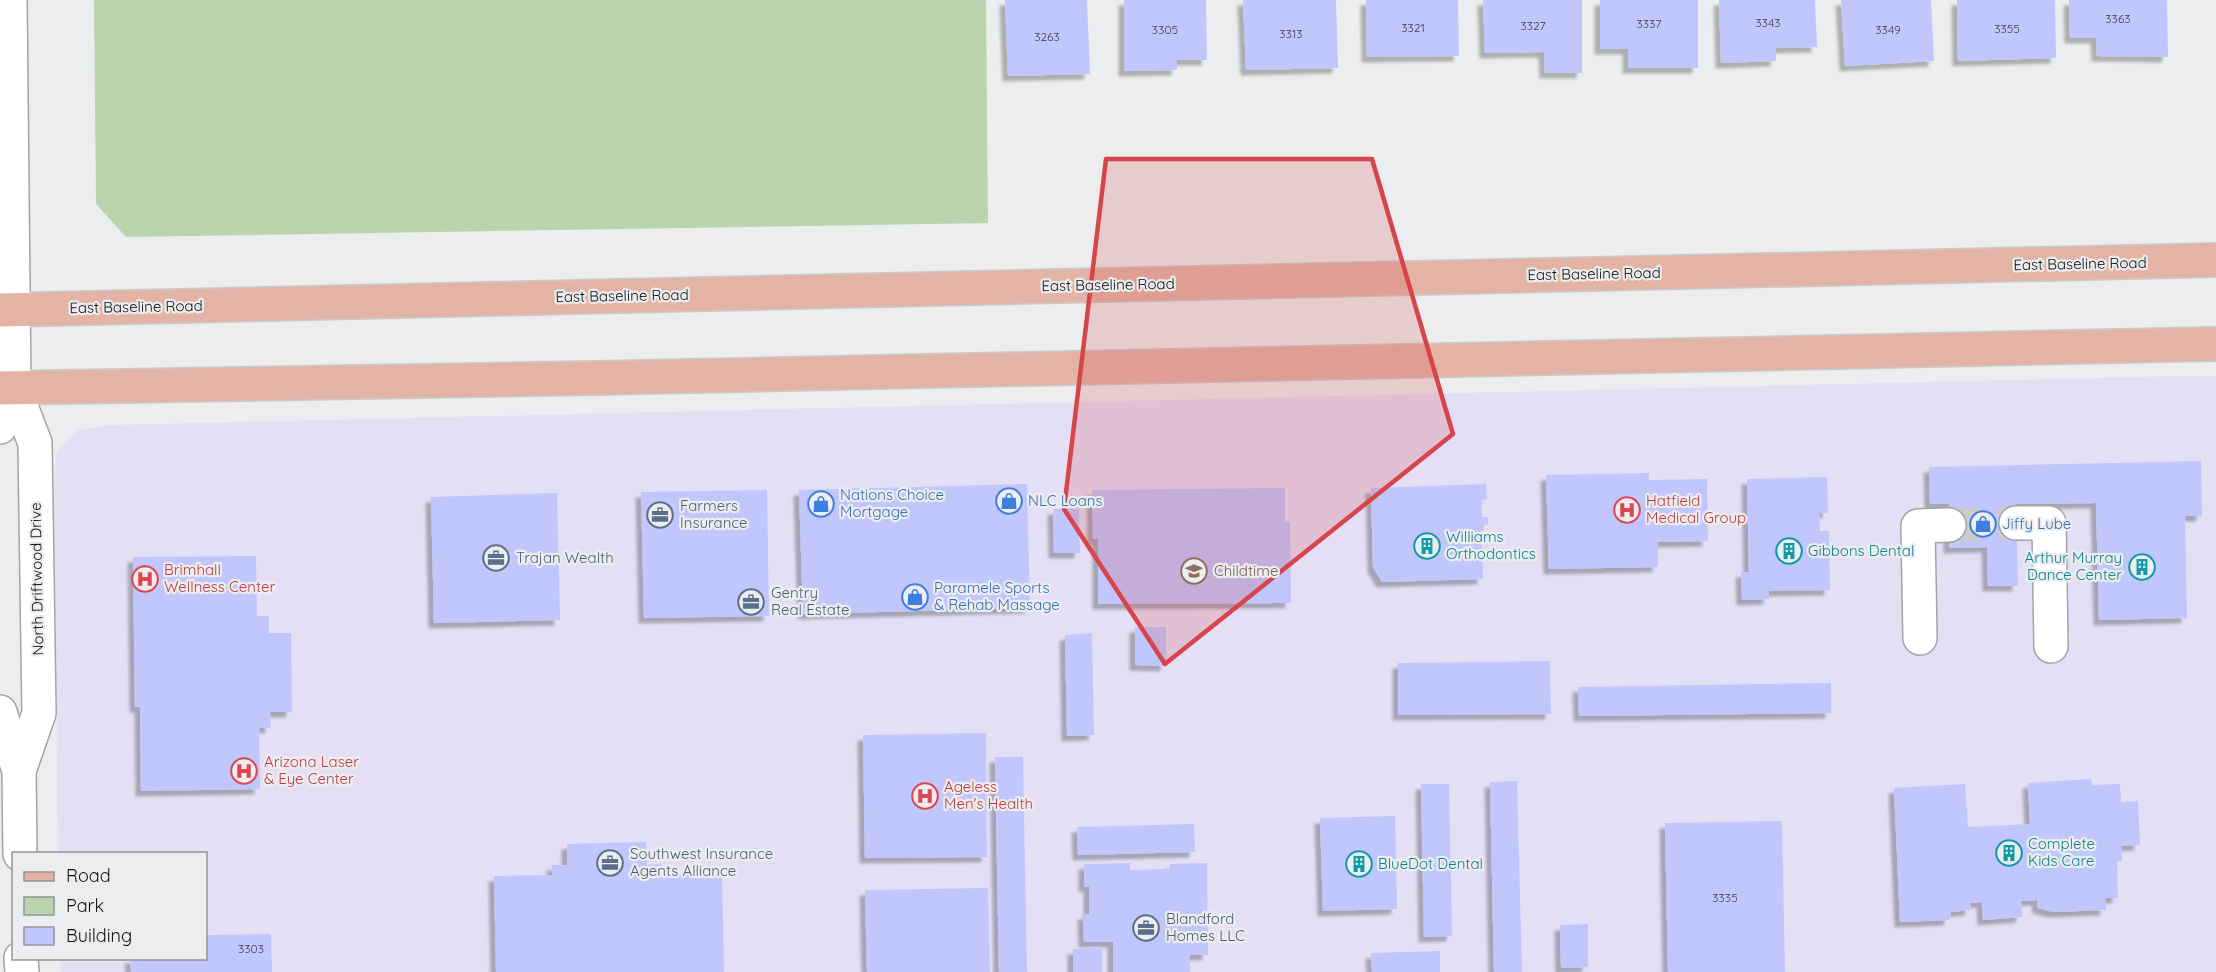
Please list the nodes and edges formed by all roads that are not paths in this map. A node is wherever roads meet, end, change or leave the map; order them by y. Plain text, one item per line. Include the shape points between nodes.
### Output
1 (10, 0) edge
2 (2216, 260) edge
3 (7, 310) edge
4 (2216, 344) edge
5 (7, 388) edge
6 (0, 427) edge
7 (2016, 523) tunnel mouth
8 (1949, 525) tunnel mouth
9 (1920, 638) dead end
10 (2051, 646) dead end
11 (0, 712) edge
12 (19, 771) junction
13 (20, 852) edge

1 - 3 street, North Driftwood Drive
2 - 3 main road, East Baseline Road
3 - 5 street, North Driftwood Drive via 14,349
4 - 5 main road
5 - 6 street, North Driftwood Drive
5 - 12 street, North Driftwood Drive via 35,444 39,713
7 - 10 street via 2049,523
8 - 9 street via 1918,526
11 - 12 street, North Driftwood Drive
12 - 13 street, North Driftwood Drive

